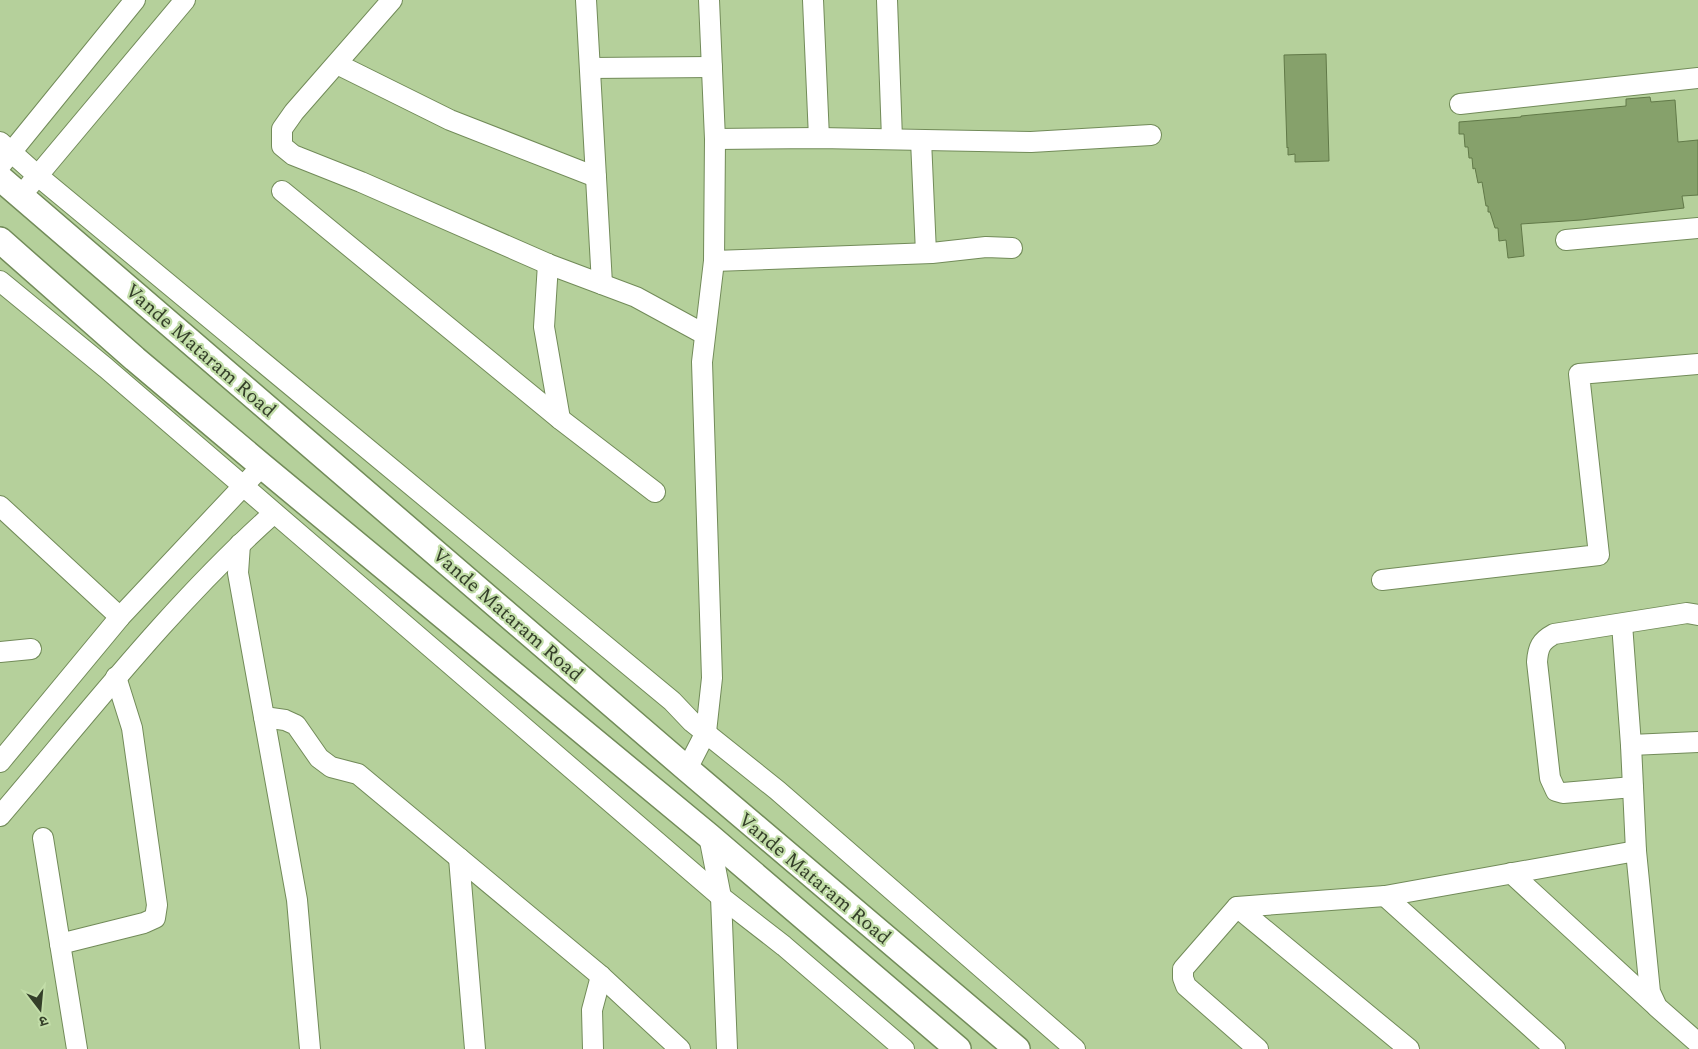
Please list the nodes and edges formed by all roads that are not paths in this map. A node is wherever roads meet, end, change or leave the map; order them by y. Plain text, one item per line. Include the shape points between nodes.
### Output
1 (135, 0) edge
2 (185, 0) edge
3 (392, 0) edge
4 (586, 0) edge
5 (709, 0) edge
6 (812, 0) edge
7 (887, 0) edge
8 (336, 64) junction
9 (712, 67) junction
10 (590, 68) junction
11 (1698, 78) edge
12 (1460, 104) dead end
13 (1151, 135) dead end
14 (819, 138) junction
15 (715, 139) junction
16 (892, 139) junction
17 (921, 140) junction
18 (3, 153) edge
19 (38, 176) junction
20 (596, 177) junction
21 (0, 178) edge
22 (282, 191) dead end
23 (20, 194) junction
24 (1698, 228) edge
25 (0, 240) edge
26 (1566, 240) dead end
27 (1012, 248) dead end
28 (926, 253) junction
29 (714, 261) junction
30 (548, 264) junction
31 (0, 282) edge
32 (602, 284) junction
33 (704, 334) junction
34 (1698, 364) edge
35 (560, 419) junction
36 (262, 466) junction
37 (244, 486) junction
38 (655, 492) dead end
39 (0, 506) edge
40 (274, 513) junction
41 (240, 544) junction
42 (1382, 580) dead end
43 (120, 616) junction
44 (1698, 616) edge
45 (1622, 624) junction
46 (32, 648) dead end
47 (0, 652) edge
48 (116, 677) junction
49 (264, 717) junction
50 (706, 732) junction
51 (1698, 742) edge
52 (1632, 745) junction
53 (0, 762) edge
54 (687, 768) junction
55 (1632, 787) junction
56 (0, 816) edge
57 (709, 836) junction
58 (43, 838) dead end
59 (1636, 851) junction
60 (459, 858) junction
61 (1511, 873) junction
62 (1385, 896) junction
63 (721, 897) junction
64 (1236, 907) junction
65 (60, 944) junction
66 (601, 976) junction
67 (1657, 1007) junction
68 (1695, 1045) edge
69 (77, 1049) edge
70 (310, 1049) edge
71 (475, 1049) edge
72 (593, 1049) edge
73 (680, 1049) edge
74 (727, 1049) edge
75 (904, 1049) edge
76 (958, 1049) edge
77 (1017, 1049) edge
78 (1074, 1049) edge
79 (1258, 1049) edge
80 (1409, 1049) edge
81 (1555, 1049) edge

1 - 18 street
2 - 19 street
3 - 8 street
4 - 10 street
5 - 9 street
6 - 14 street
7 - 16 street
8 - 20 street via 450,120
8 - 30 street via 282,129 282,146 293,155
9 - 10 street
9 - 15 street
10 - 20 street
11 - 12 street
13 - 17 street via 1031,142
14 - 15 street
14 - 16 street
15 - 29 street
16 - 17 street
17 - 28 street
18 - 19 street
19 - 23 street
19 - 50 street
20 - 32 street
21 - 23 main road, Vande Mataram Road
22 - 35 street
23 - 54 main road, Vande Mataram Road
24 - 26 street
25 - 36 main road, Vande Mataram Road
27 - 28 street via 986,247
28 - 29 street
29 - 33 street
30 - 32 street
30 - 35 street via 544,327
31 - 37 street
32 - 33 street via 636,296
33 - 50 street via 702,362 712,678
34 - 42 street via 1579,374 1598,556
35 - 38 street
36 - 37 street
36 - 57 main road, Vande Mataram Road
37 - 40 street
37 - 43 street
39 - 43 street
40 - 41 street
40 - 63 street
41 - 48 street
41 - 49 street via 238,573
43 - 53 street
44 - 45 street via 1687,613
45 - 52 street
45 - 55 street via 1554,634 1543,640 1537,662 1550,778 1556,791 1563,794
46 - 47 street
48 - 56 street
48 - 65 street via 132,728 157,905 155,918
49 - 60 street via 296,725 319,758 331,767 358,774
49 - 70 street via 297,900
50 - 54 street
50 - 78 street
51 - 52 street
52 - 55 street
54 - 77 main road, Vande Mataram Road
55 - 59 street
57 - 63 street
57 - 76 main road, Vande Mataram Road
58 - 65 street
59 - 61 street
59 - 67 street via 1650,992
60 - 66 street
60 - 71 street
61 - 62 street
61 - 67 street
62 - 64 street
62 - 81 street
63 - 74 street
63 - 75 street via 784,946
64 - 79 street via 1183,969 1183,978 1186,986
64 - 80 street
65 - 69 street
66 - 72 street via 592,1010
66 - 73 street
67 - 68 street

